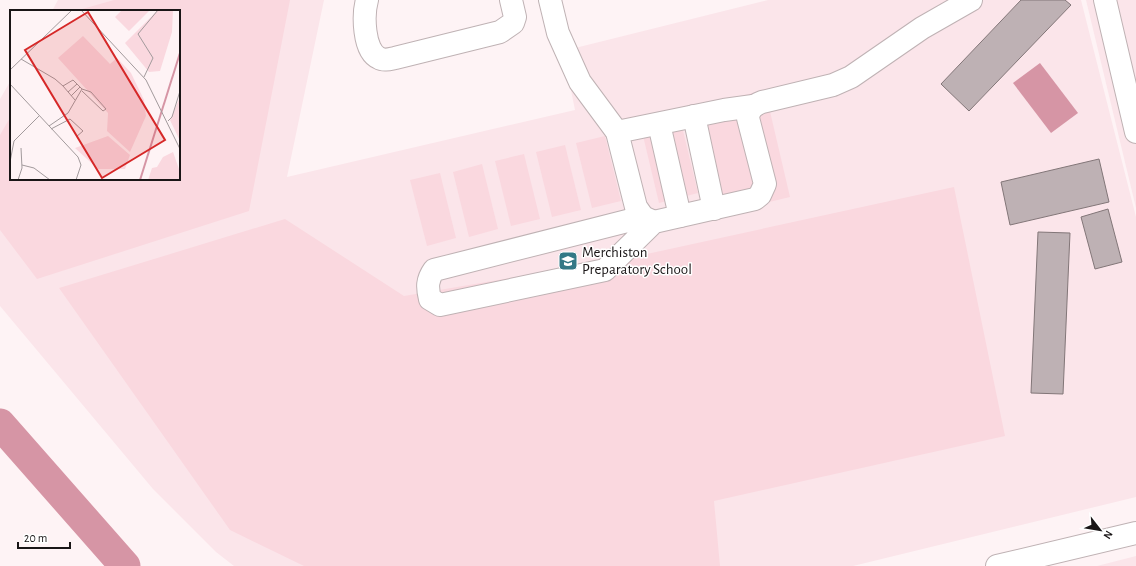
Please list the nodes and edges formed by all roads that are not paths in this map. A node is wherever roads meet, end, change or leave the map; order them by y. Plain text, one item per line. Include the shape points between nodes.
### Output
1 (366, 0) edge
2 (511, 0) edge
3 (550, 0) edge
4 (971, 0) edge
5 (1105, 0) edge
6 (753, 106) junction
7 (694, 116) junction
8 (659, 124) junction
9 (616, 132) junction
10 (1136, 132) edge
11 (714, 209) junction
12 (680, 216) junction
13 (648, 219) junction
14 (1136, 534) edge
15 (998, 566) edge

1 - 2 street via 364,24 369,45 376,57 381,60 500,32 513,23 515,17
3 - 9 street via 558,33 580,82
4 - 6 street via 922,28 851,77 833,86
5 - 10 street
6 - 7 street
6 - 11 street via 748,118 765,184 764,189 755,199 748,202
7 - 8 street
7 - 11 street
8 - 9 street
8 - 12 street
9 - 13 street via 636,207
11 - 12 street
12 - 13 street
13 - 13 street via 605,270 440,305 430,299 427,287 434,270
14 - 15 street

